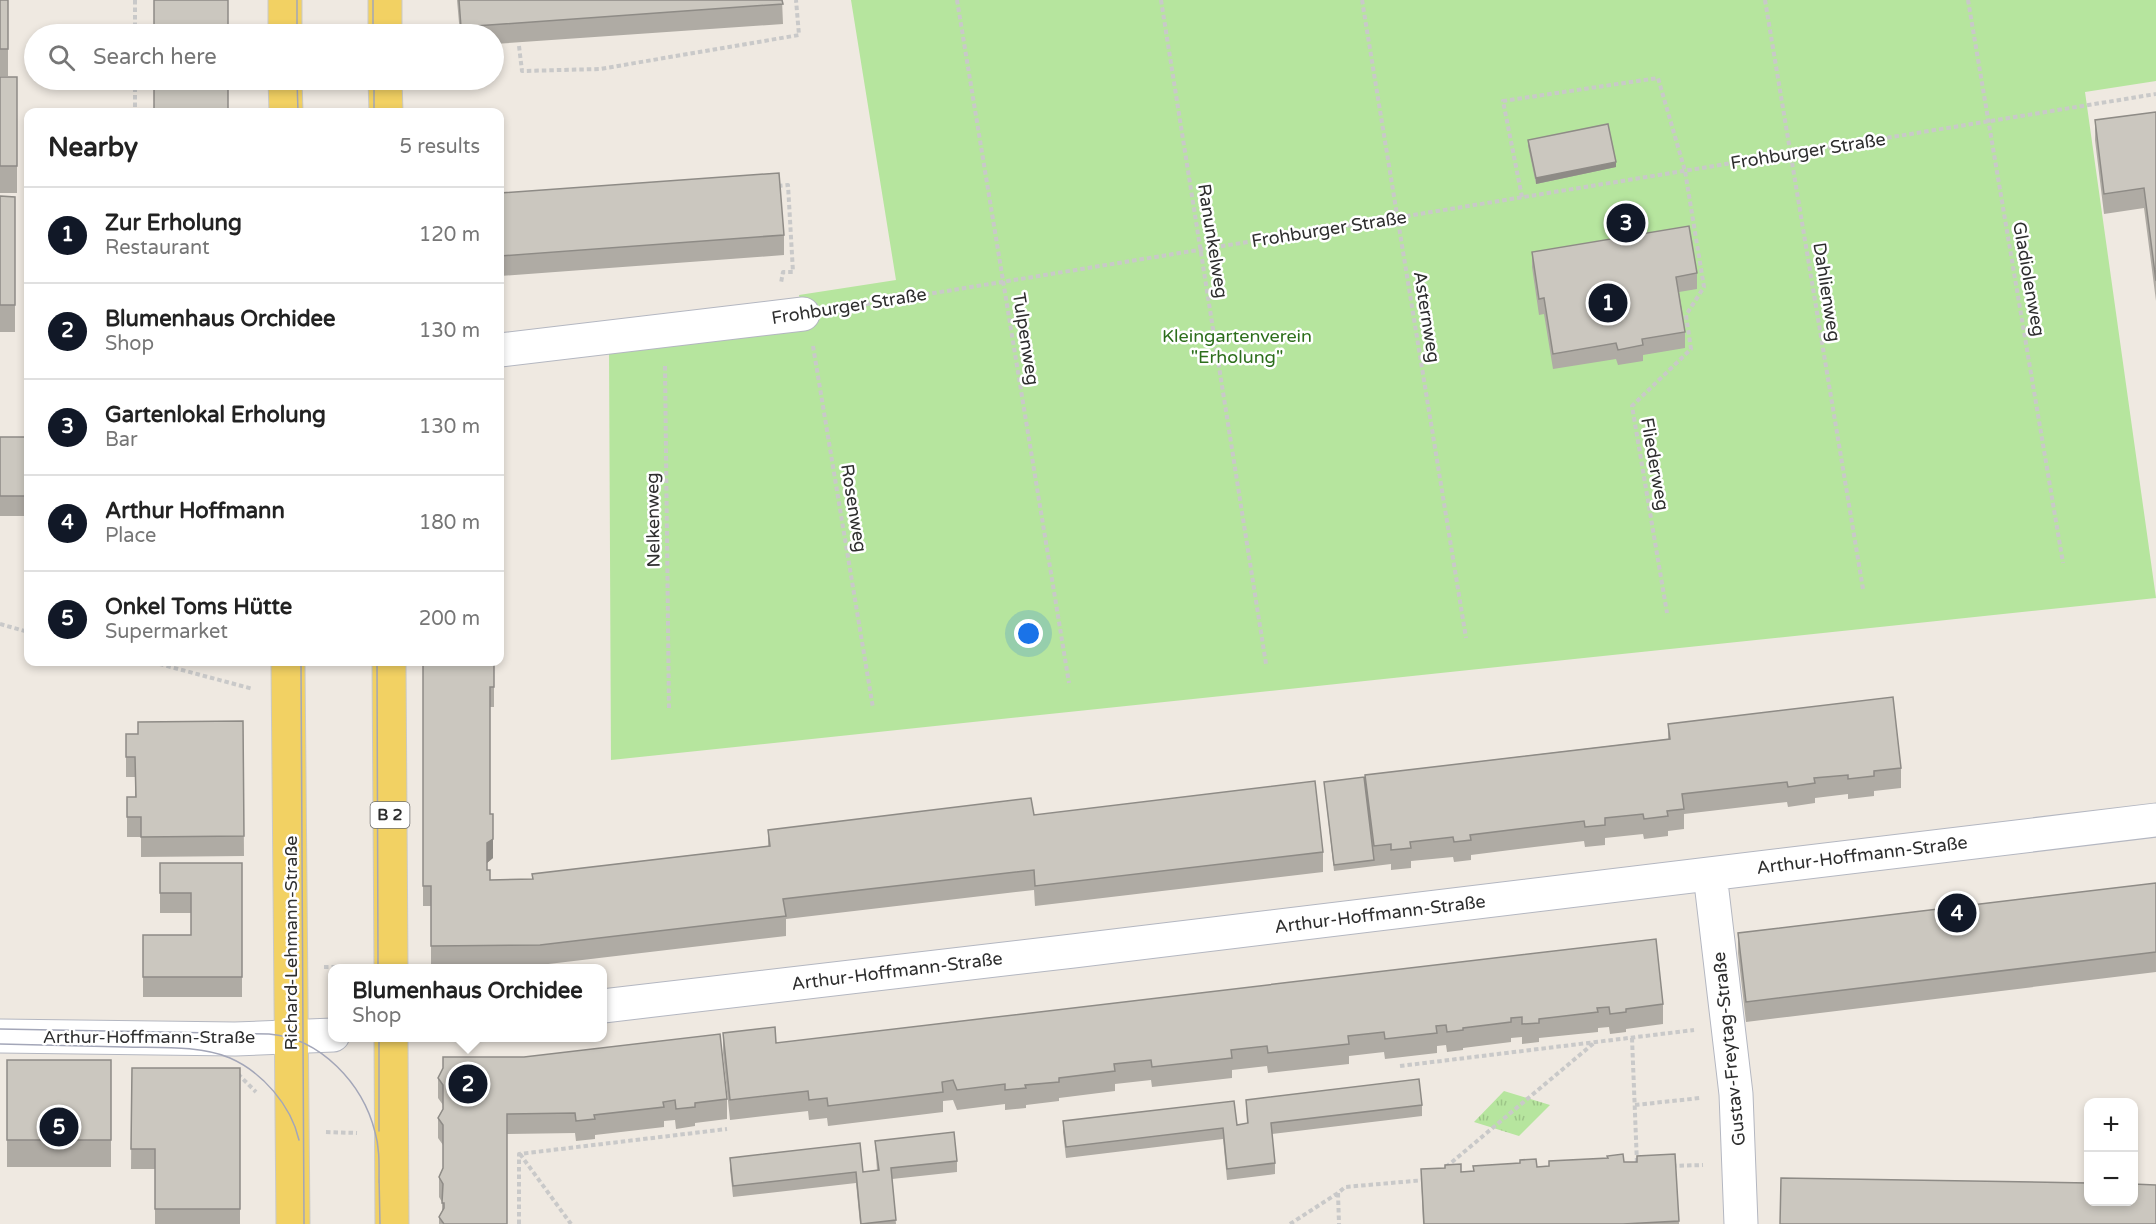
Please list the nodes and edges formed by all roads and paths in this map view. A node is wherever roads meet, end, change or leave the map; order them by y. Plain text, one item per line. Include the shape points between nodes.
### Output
1 (135, 0) edge
2 (285, 0) edge
3 (385, 0) edge
4 (796, 0) edge
5 (957, 0) edge
6 (1161, 0) edge
7 (1362, 0) edge
8 (1766, 0) edge
9 (1968, 0) edge
10 (135, 24) edge
11 (285, 24) edge
12 (385, 24) edge
13 (519, 46) edge
14 (135, 90) edge
15 (285, 90) edge
16 (385, 90) edge
17 (2156, 94) edge
18 (135, 108) edge
19 (286, 108) edge
20 (386, 108) edge
21 (1988, 121) junction
22 (1791, 153) junction
23 (1685, 171) junction
24 (771, 186) edge
25 (1522, 197) junction
26 (1397, 218) junction
27 (1200, 250) junction
28 (1003, 282) junction
29 (795, 315) junction
30 (666, 330) junction
31 (504, 350) edge
32 (2063, 563) dead end
33 (1863, 589) dead end
34 (1667, 613) dead end
35 (0, 624) edge
36 (24, 631) edge
37 (1466, 638) dead end
38 (1266, 664) dead end
39 (167, 666) edge
40 (288, 666) edge
41 (389, 666) edge
42 (1069, 683) dead end
43 (288, 699) junction
44 (873, 708) dead end
45 (669, 710) dead end
46 (2156, 819) edge
47 (1710, 874) junction
48 (378, 964) edge
49 (324, 967) dead end
50 (328, 967) edge
51 (607, 1006) edge
52 (1664, 1034) edge
53 (328, 1035) edge
54 (0, 1036) edge
55 (291, 1037) junction
56 (1632, 1038) junction
57 (391, 1042) edge
58 (1594, 1043) junction
59 (1400, 1066) edge
60 (1669, 1101) dead end
61 (1635, 1104) junction
62 (727, 1129) edge
63 (320, 1132) dead end
64 (367, 1133) dead end
65 (519, 1154) junction
66 (1674, 1166) edge
67 (1665, 1167) edge
68 (1646, 1168) edge
69 (1440, 1172) edge
70 (1431, 1179) edge
71 (1338, 1193) junction
72 (293, 1224) edge
73 (392, 1224) edge
74 (519, 1224) edge
75 (571, 1224) edge
76 (1290, 1224) edge
77 (1339, 1224) edge
78 (1741, 1224) edge

1 - 10 path
2 - 11 main road
3 - 12 main road
4 - 13 path via 799,36 600,69 522,70
5 - 28 path, Tulpenweg
6 - 27 path, Ranunkelweg
7 - 26 path, Asternweg
8 - 22 path, Dahlienweg
9 - 21 path, Gladiolenweg
14 - 18 path
15 - 19 main road
16 - 20 main road
17 - 21 path, Frohburger Straße
21 - 22 path, Frohburger Straße
21 - 32 path, Gladiolenweg
22 - 23 path, Frohburger Straße
22 - 33 path, Dahlienweg
23 - 25 path, Frohburger Straße
23 - 25 path via 1658,78 1503,101
23 - 34 path, Fliederweg via 1704,287 1686,315 1691,349 1632,406
24 - 29 path via 788,186 793,272 783,272
25 - 26 path, Frohburger Straße
26 - 27 path, Frohburger Straße
26 - 37 path, Asternweg
27 - 28 path, Frohburger Straße
27 - 38 path, Ranunkelweg
28 - 29 path, Frohburger Straße
28 - 42 path, Tulpenweg
29 - 30 street, Frohburger Straße
29 - 44 path, Rosenweg
30 - 31 street, Frohburger Straße
30 - 45 path, Nelkenweg
35 - 36 path
39 - 43 path
40 - 43 main road, Richard-Lehmann-Straße
41 - 48 main road, B 2
43 - 55 main road, Richard-Lehmann-Straße
46 - 47 street, Arthur-Hoffmann-Straße
47 - 51 street, Arthur-Hoffmann-Straße
47 - 78 street, Gustav-Freytag-Straße via 1736,1094
49 - 50 path
52 - 56 path
53 - 55 street, Arthur-Hoffmann-Straße
54 - 55 street, Arthur-Hoffmann-Straße
55 - 72 main road, Richard-Lehmann-Straße
56 - 58 path
56 - 61 path
57 - 73 main road
58 - 59 path
58 - 69 path
60 - 61 path
61 - 68 path via 1637,1168
62 - 65 path
63 - 64 path
65 - 74 path
65 - 75 path
66 - 67 path
70 - 71 path via 1345,1187
71 - 76 path
71 - 77 path

